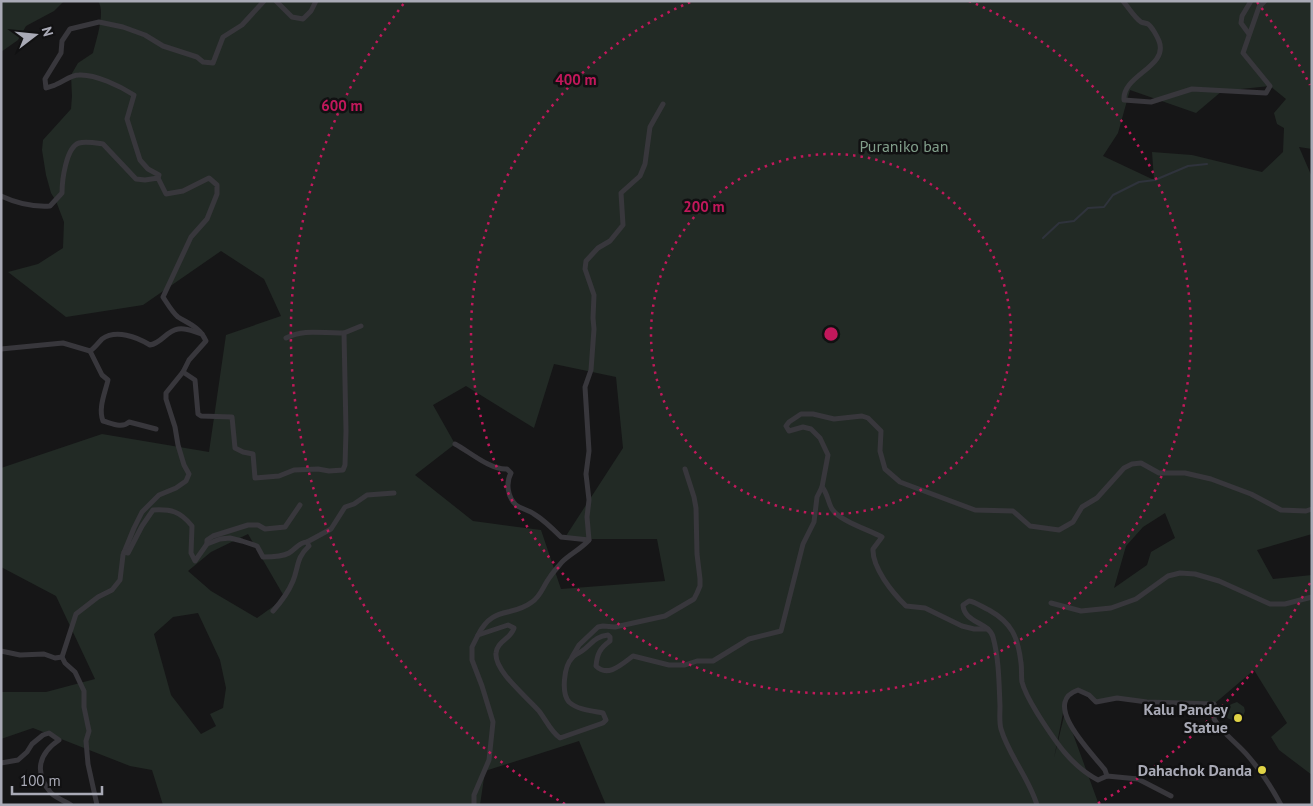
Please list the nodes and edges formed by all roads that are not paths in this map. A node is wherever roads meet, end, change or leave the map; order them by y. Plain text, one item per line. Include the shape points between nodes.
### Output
1 (264, 1) edge
2 (276, 1) edge
3 (316, 1) edge
4 (1123, 1) edge
5 (1252, 1) edge
6 (1265, 1) edge
7 (1249, 34) junction
8 (663, 104) dead end
9 (158, 178) junction
10 (1, 196) edge
11 (361, 326) dead end
12 (344, 333) junction
13 (203, 334) junction
14 (286, 338) dead end
15 (1, 350) edge
16 (90, 351) junction
17 (183, 372) junction
18 (156, 429) dead end
19 (455, 444) dead end
20 (685, 469) dead end
21 (822, 487) junction
22 (394, 493) dead end
23 (300, 506) dead end
24 (1312, 509) edge
25 (588, 540) junction
26 (307, 542) junction
27 (207, 544) junction
28 (124, 552) junction
29 (1312, 597) edge
30 (1051, 603) dead end
31 (273, 611) dead end
32 (988, 629) junction
33 (478, 635) junction
34 (1, 651) edge
35 (62, 657) junction
36 (572, 658) junction
37 (1, 764) edge
38 (1107, 776) junction
39 (1171, 796) dead end
40 (71, 805) edge
41 (97, 805) edge
42 (474, 805) edge
43 (1037, 805) edge
44 (1281, 805) edge

1 - 9 street via 242,25 223,36 214,62 203,62 163,46 145,34 99,22 70,29 62,41 61,54 45,79 46,88 78,74 121,87 134,95 127,119 140,160 160,175
2 - 3 street via 292,17 303,19
4 - 7 street via 1142,22 1148,24 1159,42 1160,51 1154,62 1131,82 1124,93 1124,100 1151,102 1192,89 1266,93 1270,86 1243,53
5 - 7 street via 1241,23
6 - 7 street via 1259,7
8 - 25 street via 650,127 640,176 621,193 623,225 586,261 594,296 591,370 585,387
9 - 10 street via 136,179 103,144 80,142 72,147 67,158 60,197 50,206 12,202
9 - 13 street via 166,194 184,191 209,178 217,185 217,194 207,219 191,237 162,297 177,316
11 - 12 street
12 - 14 street via 309,331
12 - 17 street via 346,431 343,470 294,470 279,476 256,478 253,454 235,448 232,417 198,414 195,380
13 - 16 street via 177,329 155,344 136,337 110,335
13 - 17 street via 206,340
15 - 16 street via 63,343
16 - 18 street via 108,380 100,415 103,421 121,426 129,422
17 - 28 street via 166,393 166,399 189,474 186,481 159,495 142,512
19 - 25 street via 468,450 475,458 511,472 507,480 508,489 516,505 534,514 561,537
20 - 36 street via 696,508 700,586 694,599 665,616 615,627 598,627 578,645
21 - 24 street via 828,455 820,438 811,429 803,427 789,431 786,426 801,414 868,418 881,431 880,450 885,469 900,482 975,510 1013,511 1030,526 1060,530 1073,522 1082,507 1096,498 1124,468 1141,463 1159,472 1185,473 1211,480 1251,494 1280,510
21 - 32 street via 841,518 882,536 873,549 876,561 882,577 906,606 925,608 962,626
21 - 36 street via 817,497 814,522 803,544 781,631 749,639 713,661 685,665 669,665 633,656 605,671 596,666 598,653 610,641 608,635 596,638
22 - 26 street via 367,495 345,507 331,529
23 - 27 street via 286,527 248,525 213,536
25 - 33 street via 562,563 533,602 495,615 486,621
26 - 27 street via 281,556 263,558 257,546 230,538
26 - 31 street via 309,546 300,555 285,598
27 - 28 street via 195,560 191,553 192,526 187,519 171,509 153,510 128,553
28 - 35 street via 120,580 112,590 76,614
29 - 30 street via 1270,604 1218,581 1180,573 1168,576 1136,600 1111,608 1081,611
32 - 38 street via 969,618 963,605 966,602 977,603 1005,621 1019,647 1026,692 1054,740 1087,775 1098,780
32 - 43 street via 993,636 998,669 1000,726 1012,756 1032,788
33 - 36 street via 508,625 514,628 498,646 496,659 509,681 560,738 606,720 603,713 580,708 567,700 564,675
33 - 42 street via 472,647 472,660 493,722 489,760 474,795
34 - 35 street via 20,656 44,654
35 - 41 street via 75,672 84,691 89,731 87,756
37 - 40 street via 18,760 43,735 54,735 59,740 43,755 40,770 51,792
38 - 39 street via 1138,779
38 - 44 street via 1067,720 1064,708 1066,698 1072,692 1078,690 1096,702 1117,698 1214,704 1215,722 1247,755

